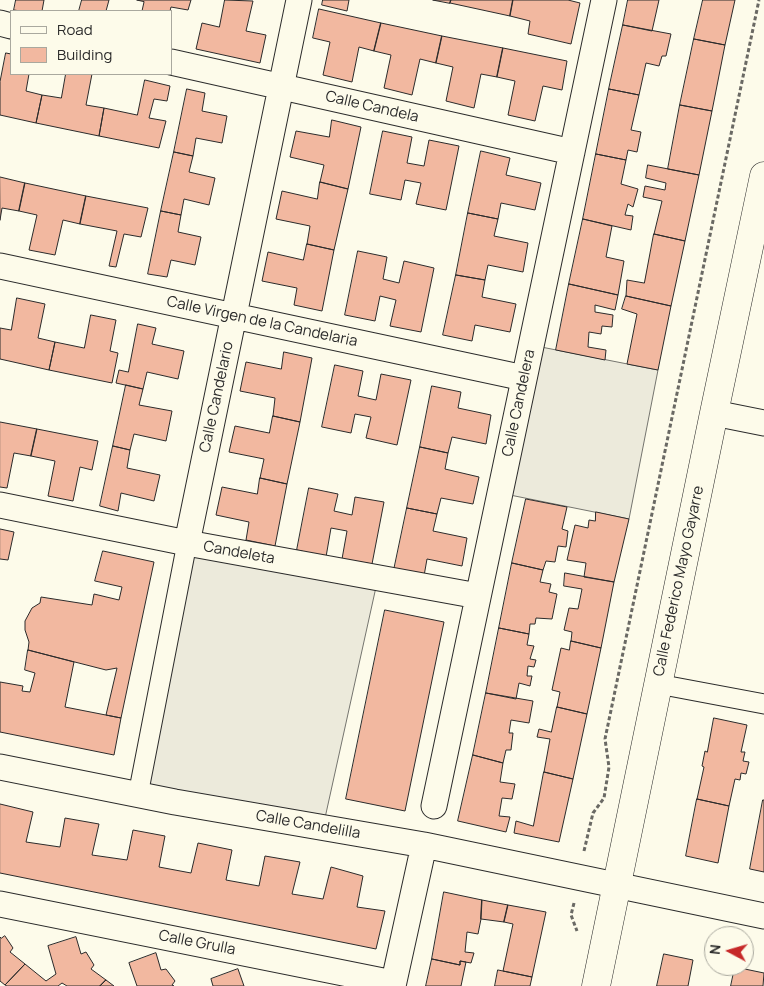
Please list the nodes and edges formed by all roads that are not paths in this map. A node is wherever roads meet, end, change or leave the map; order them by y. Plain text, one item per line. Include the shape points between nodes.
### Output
1 (299, 0) edge
2 (604, 0) edge
3 (172, 62) edge
4 (282, 86) junction
5 (572, 152) junction
6 (764, 176) edge
7 (0, 266) edge
8 (234, 316) junction
9 (524, 378) junction
10 (714, 413) junction
11 (764, 423) edge
12 (0, 506) edge
13 (187, 543) junction
14 (478, 596) junction
15 (658, 684) junction
16 (764, 704) edge
17 (0, 767) edge
18 (138, 795) junction
19 (434, 806) dead end
20 (424, 845) junction
21 (616, 884) junction
22 (0, 904) edge
23 (764, 916) edge
24 (393, 984) edge
25 (596, 986) edge

1 - 4 street, Calle Candelario
2 - 5 street, Calle Candelera
3 - 4 street, Calle Candela
4 - 5 street, Calle Candela
4 - 8 street, Calle Candelario
5 - 9 street, Calle Candelera
6 - 10 main road, Calle Federico Mayo Gayarre
7 - 8 street, Calle Virgen de la Candelaria
8 - 9 street, Calle Virgen de la Candelaria
8 - 13 street, Calle Candelario
9 - 14 street, Calle Candelera
10 - 11 street
10 - 15 main road, Calle Federico Mayo Gayarre
12 - 13 street, Candeleta
13 - 14 street, Candeleta
13 - 18 street, Calle Candelario
14 - 19 street, Calle Candelera
15 - 16 street
15 - 21 main road, Calle Federico Mayo Gayarre
17 - 18 street, Calle Candelilla
18 - 20 street, Calle Candelilla
20 - 21 street, Calle Candelilla
20 - 24 street
21 - 23 street, Calle Candelilla
21 - 25 main road, Calle Federico Mayo Gayarre
22 - 24 street, Calle Grulla

